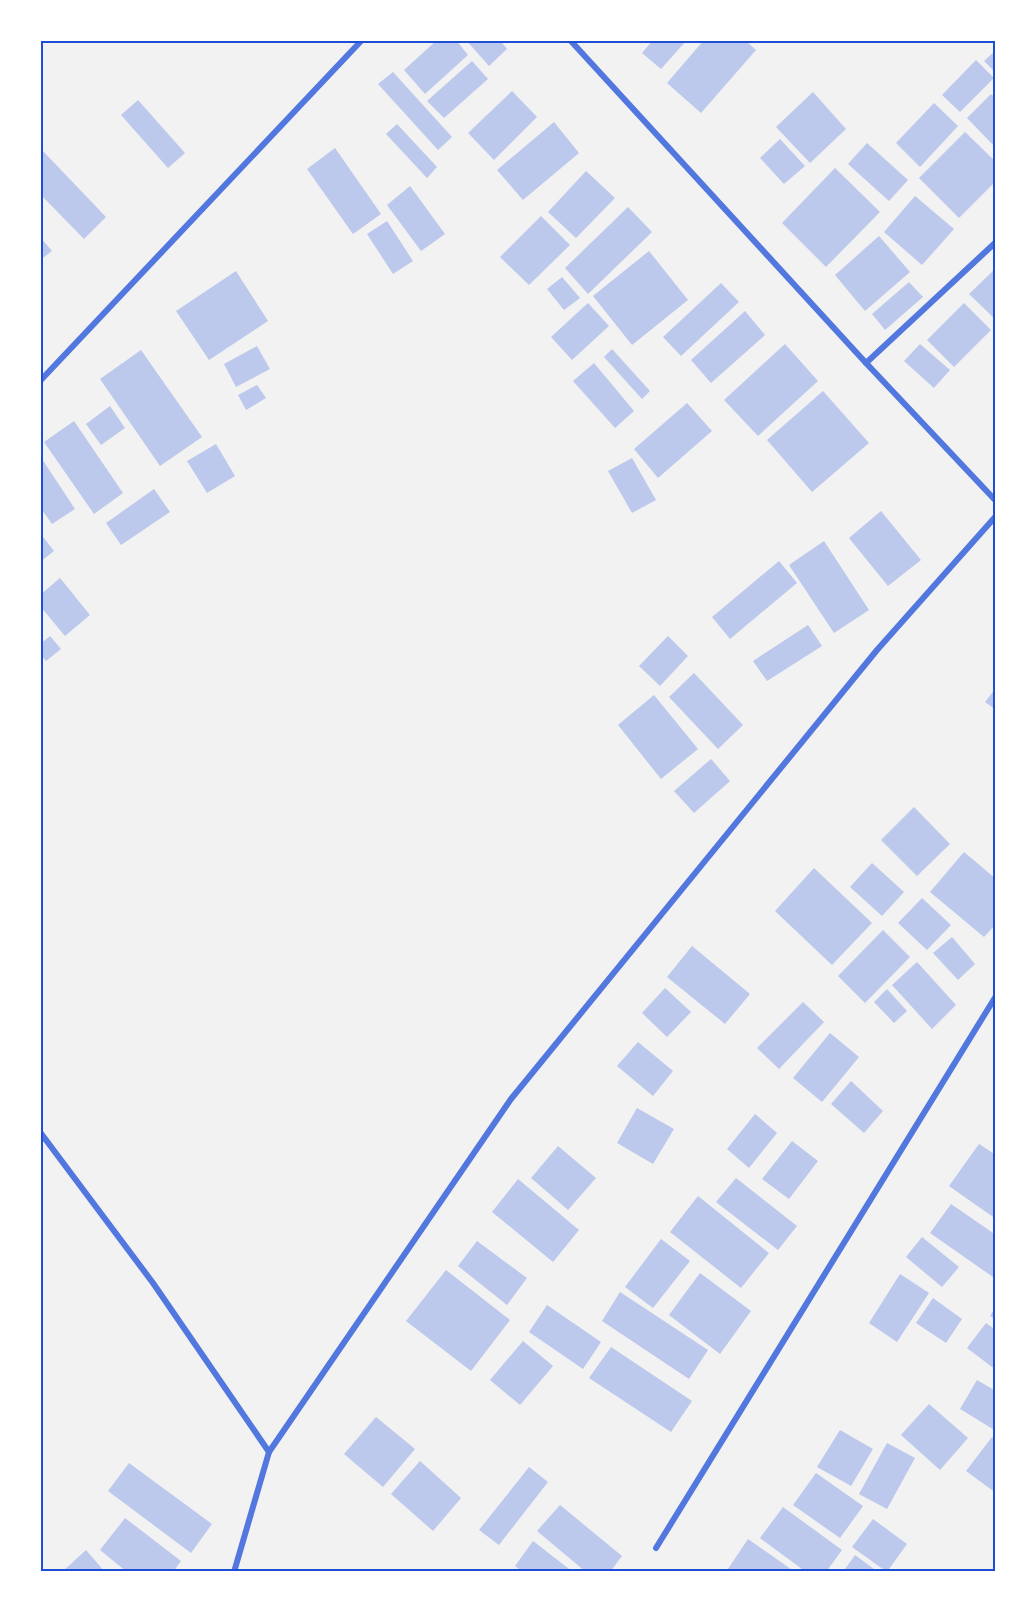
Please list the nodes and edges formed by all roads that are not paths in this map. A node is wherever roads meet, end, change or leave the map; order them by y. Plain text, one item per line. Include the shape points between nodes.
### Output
1 (362, 40) edge
2 (570, 40) edge
3 (996, 242) edge
4 (866, 363) junction
5 (40, 381) edge
6 (996, 501) edge
7 (996, 516) edge
8 (996, 996) edge
9 (40, 1132) edge
10 (269, 1452) junction
11 (656, 1548) dead end
12 (234, 1572) edge

1 - 5 street
2 - 4 street
3 - 4 street
4 - 6 street
7 - 10 street via 877,650 511,1099
8 - 11 street
9 - 10 street via 153,1283
10 - 12 street

